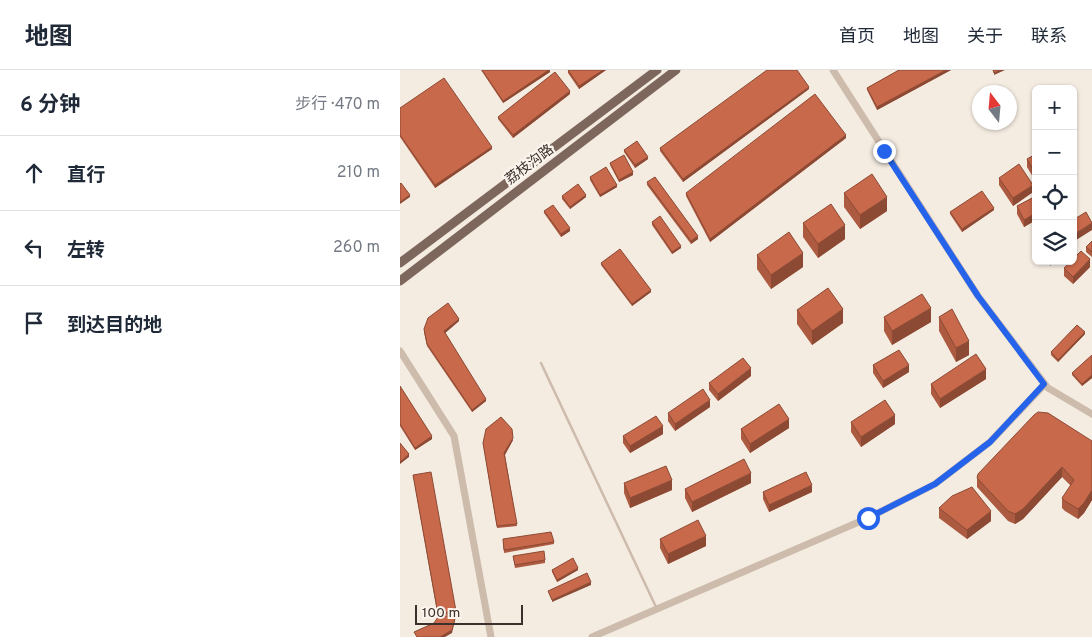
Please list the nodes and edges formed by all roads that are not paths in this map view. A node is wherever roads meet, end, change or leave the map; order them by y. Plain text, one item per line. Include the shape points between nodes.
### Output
1 (657, 70) edge
2 (676, 70) edge
3 (833, 70) edge
4 (400, 263) edge
5 (400, 281) edge
6 (400, 351) edge
7 (541, 363) dead end
8 (1044, 384) junction
9 (1092, 414) edge
10 (657, 608) junction
11 (491, 637) edge
12 (592, 637) edge

1 - 4 main road, 荔枝沟路
2 - 5 main road, 荔枝沟路
3 - 8 street via 978,296
6 - 11 street via 454,436
7 - 10 lane
8 - 9 street
8 - 10 street via 990,442 935,484 868,518
10 - 12 street

